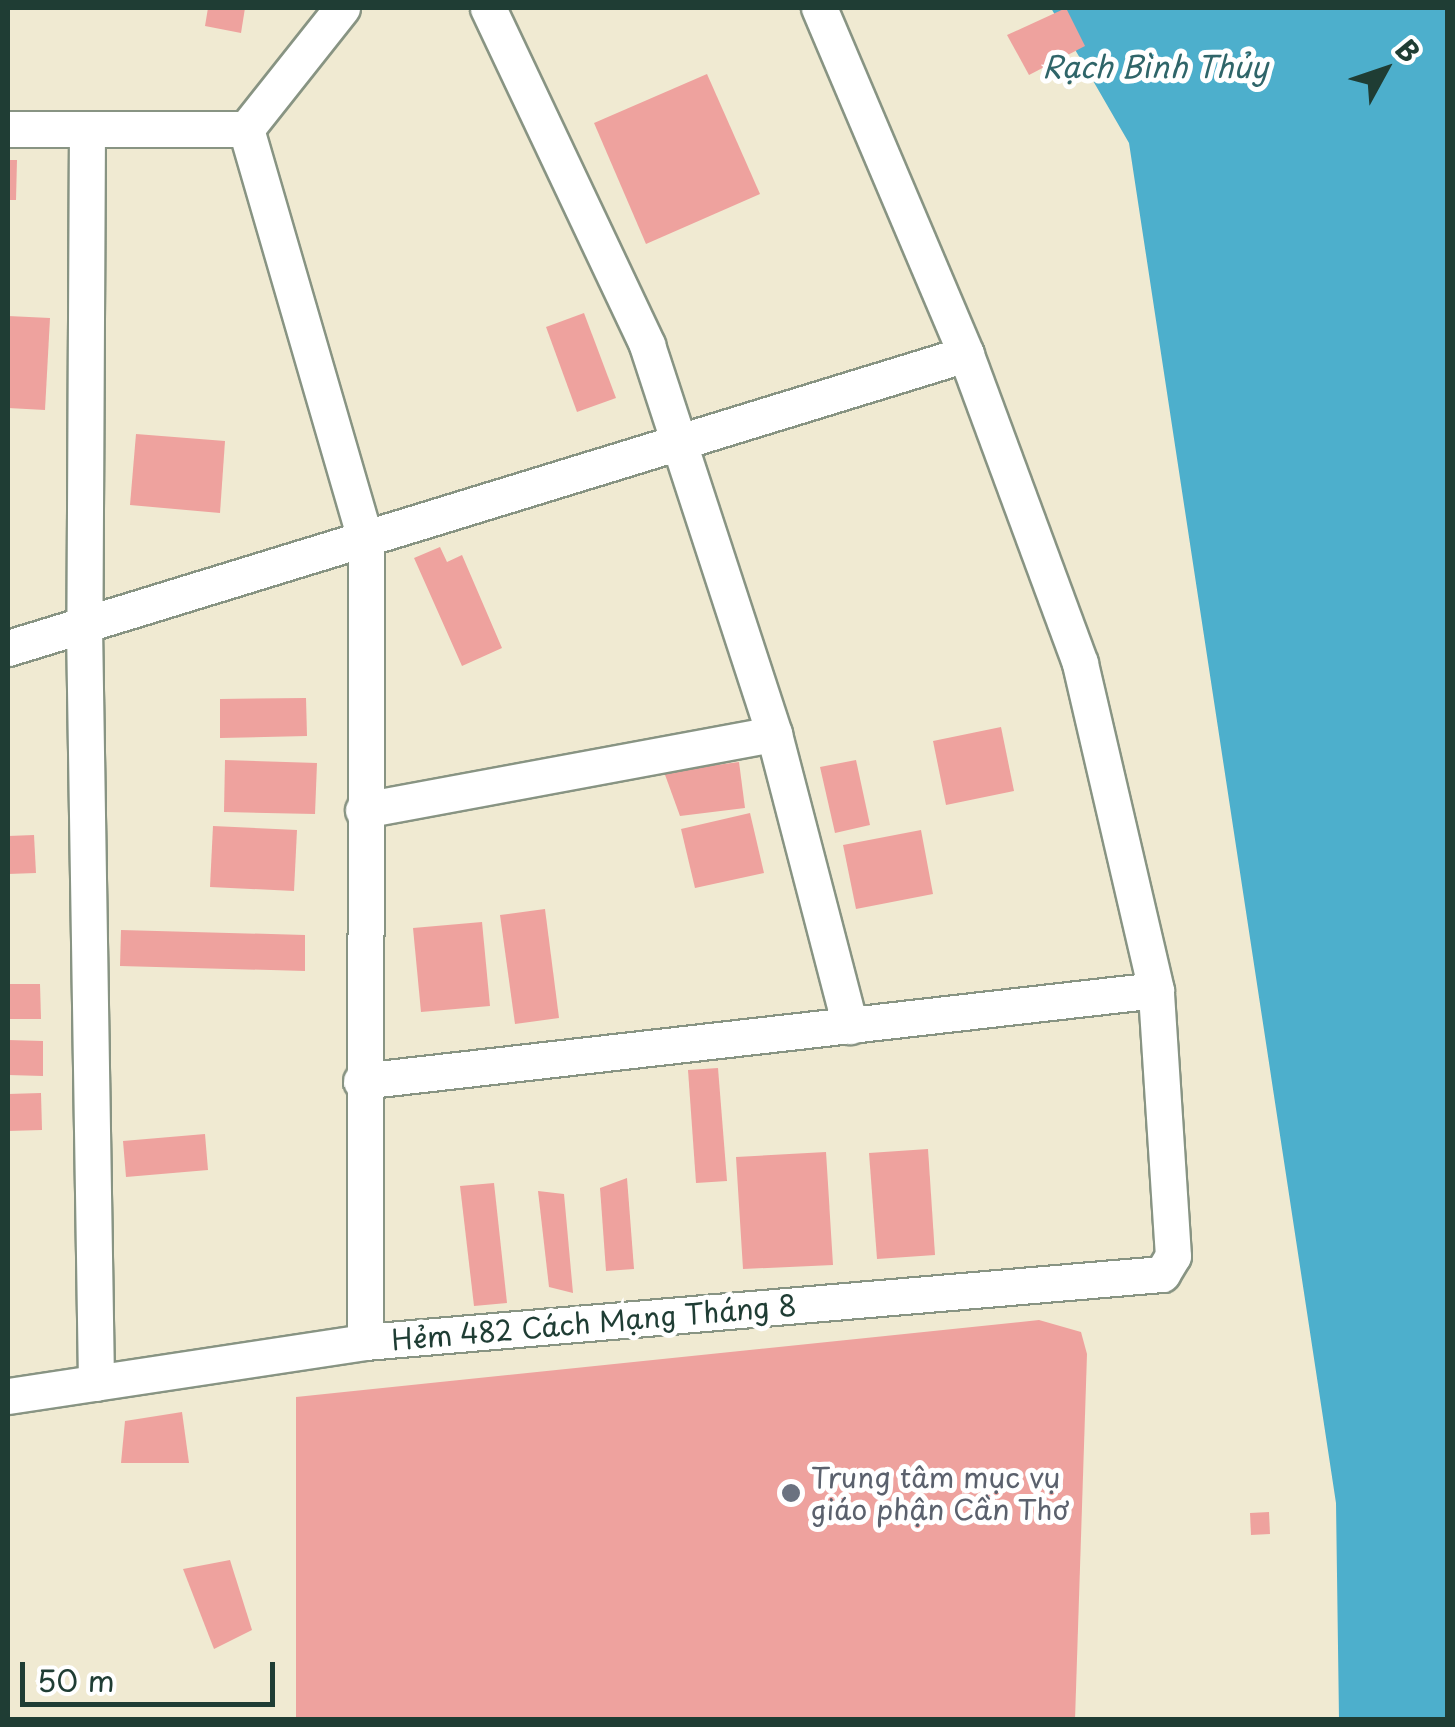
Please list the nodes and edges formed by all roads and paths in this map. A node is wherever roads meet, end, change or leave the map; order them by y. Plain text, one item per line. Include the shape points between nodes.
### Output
1 (342, 8) edge
2 (488, 8) edge
3 (819, 8) edge
4 (8, 129) edge
5 (87, 129) junction
6 (246, 129) junction
7 (966, 354) junction
8 (683, 447) junction
9 (366, 542) junction
10 (84, 626) junction
11 (8, 648) edge
12 (774, 734) junction
13 (364, 810) junction
14 (1156, 990) junction
15 (850, 1026) junction
16 (361, 1081) junction
17 (365, 1342) junction
18 (96, 1383) junction
19 (8, 1396) edge

1 - 6 street
2 - 8 street via 647,345
3 - 7 street
4 - 5 street
5 - 6 street
5 - 10 street
6 - 9 street
7 - 8 street
7 - 14 street via 1080,663
8 - 9 street
8 - 12 street
9 - 10 street
9 - 13 street
10 - 11 street
10 - 18 street
12 - 13 street
12 - 15 street
13 - 16 street
14 - 15 street
14 - 17 street, Hẻm 482 Cách Mạng Tháng 8 via 1173,1256 1162,1274
15 - 16 street
16 - 17 street
17 - 18 street, Hẻm 482 Cách Mạng Tháng 8
18 - 19 street, Hẻm 482 Cách Mạng Tháng 8

